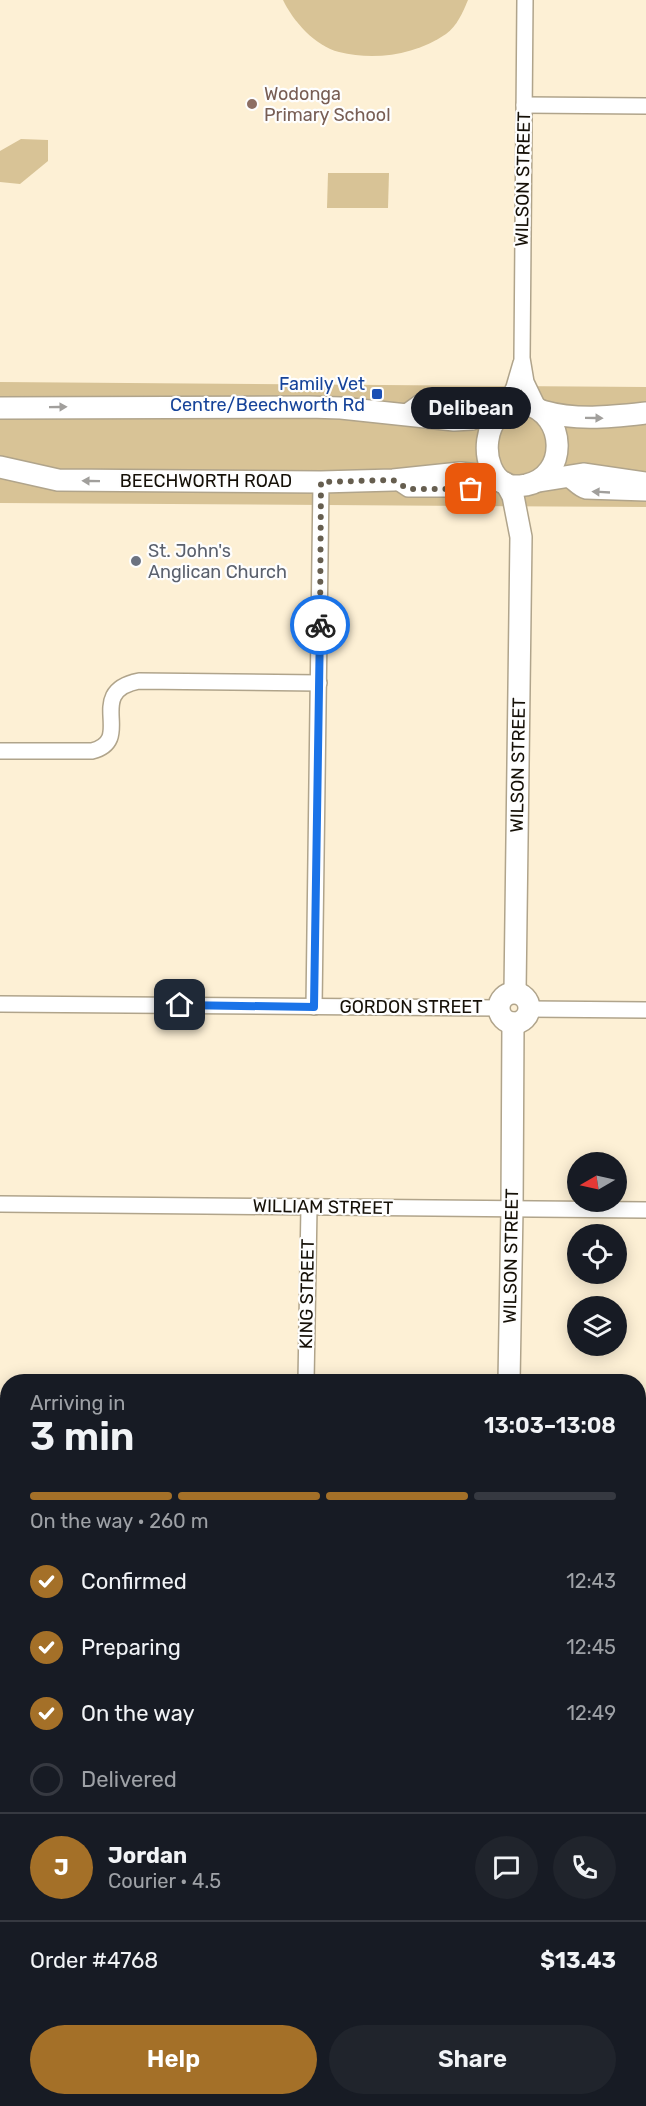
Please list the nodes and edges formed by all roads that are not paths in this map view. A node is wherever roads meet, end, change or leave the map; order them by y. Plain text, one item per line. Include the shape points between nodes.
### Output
1 (525, 0) edge
2 (524, 105) junction
3 (646, 106) edge
4 (522, 357) junction
5 (0, 408) edge
6 (503, 410) junction
7 (541, 410) junction
8 (646, 413) edge
9 (5, 471) edge
10 (561, 476) junction
11 (537, 481) junction
12 (321, 482) junction
13 (646, 483) edge
14 (506, 484) junction
15 (646, 493) edge
16 (521, 537) junction
17 (320, 683) junction
18 (0, 751) edge
19 (515, 992) junction
20 (0, 1004) edge
21 (314, 1007) junction
22 (529, 1009) junction
23 (646, 1010) edge
24 (506, 1015) junction
25 (0, 1204) edge
26 (309, 1207) junction
27 (512, 1209) junction
28 (646, 1210) edge
29 (306, 1374) edge
30 (509, 1374) edge

1 - 2 street, WILSON STREET
2 - 3 street
2 - 4 street, WILSON STREET
4 - 6 street, WILSON STREET
4 - 7 street, WILSON STREET via 526,381
5 -> 6 main road via 309,407 454,420
6 - 7 main road via 522,404
6 - 14 main road via 491,426 487,446 493,470
7 -> 8 main road via 591,418
7 - 11 main road via 553,427 557,447 551,468
12 -> 9 main road, BEECHWORTH ROAD via 58,480
10 - 11 main road
10 - 13 main road via 592,474
15 -> 10 street via 586,491
11 - 14 main road via 522,486
11 - 16 main road, WILSON STREET
12 - 14 main road, BEECHWORTH ROAD via 474,474
12 - 17 street
14 - 16 main road, WILSON STREET via 513,496
16 - 19 main road, WILSON STREET
17 - 18 street via 129,682 114,692 112,732 100,749
17 - 21 street
19 - 22 main road via 527,1000
19 - 24 main road via 505,995 499,1003
20 - 21 street, GORDON STREET
21 - 24 street, GORDON STREET
22 - 23 street
22 - 24 main road via 522,1021
24 - 27 main road, WILSON STREET
25 - 26 street, WILLIAM STREET
26 - 27 street, WILLIAM STREET
26 - 29 street, KING STREET
27 - 28 street, WILLIAM STREET
27 - 30 main road, WILSON STREET

